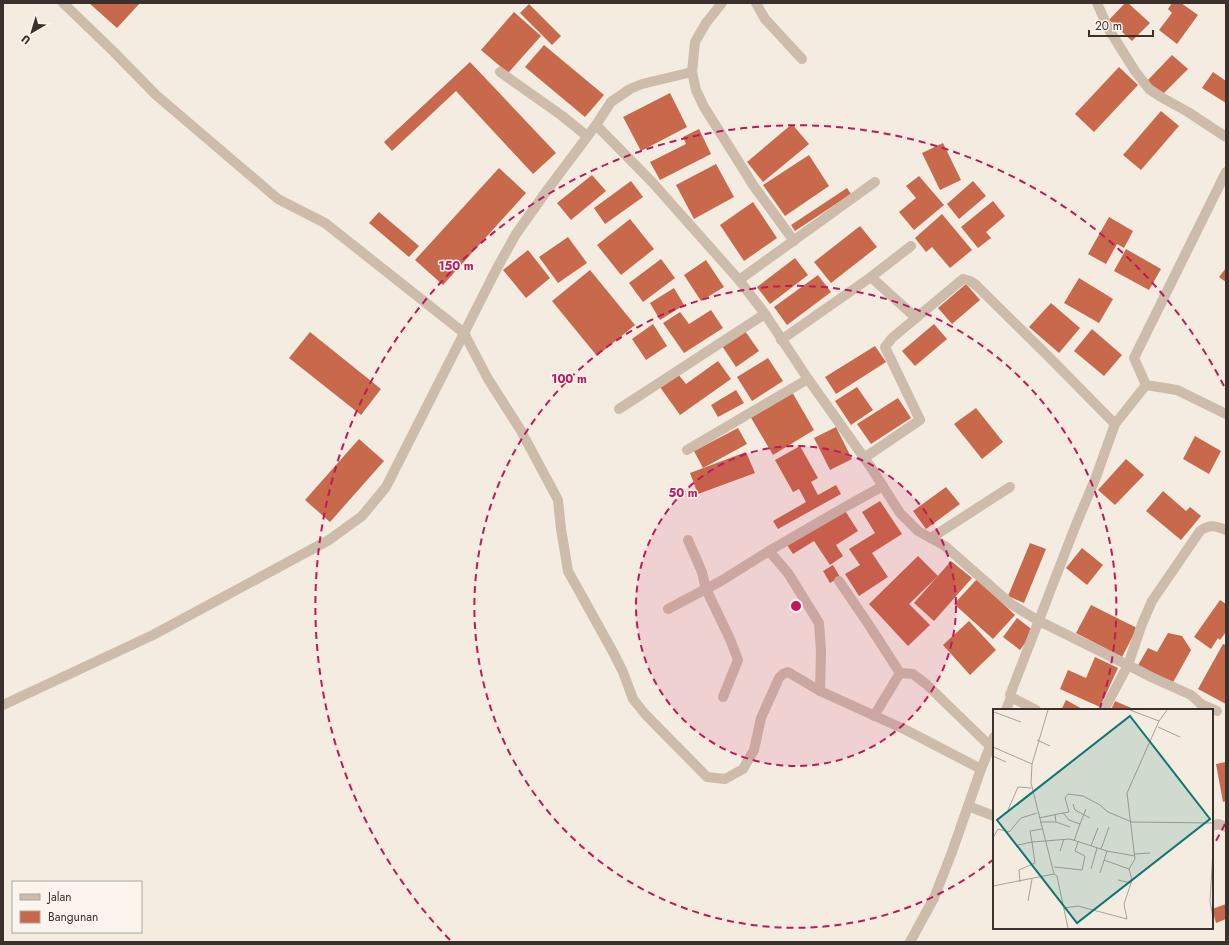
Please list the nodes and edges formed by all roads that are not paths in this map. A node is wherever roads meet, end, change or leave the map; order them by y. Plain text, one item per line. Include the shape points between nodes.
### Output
1 (63, 3) edge
2 (722, 3) edge
3 (756, 3) edge
4 (1097, 3) edge
5 (802, 59) dead end
6 (500, 72) dead end
7 (694, 81) junction
8 (596, 124) junction
9 (587, 136) junction
10 (1226, 138) edge
11 (1226, 172) edge
12 (875, 182) dead end
13 (794, 240) junction
14 (911, 246) dead end
15 (871, 277) junction
16 (739, 280) junction
17 (765, 314) junction
18 (916, 318) junction
19 (464, 333) junction
20 (781, 340) junction
21 (808, 380) junction
22 (1146, 385) junction
23 (619, 409) dead end
24 (1226, 414) edge
25 (1115, 424) junction
26 (687, 450) dead end
27 (864, 458) junction
28 (883, 486) junction
29 (1010, 487) dead end
30 (1226, 530) edge
31 (931, 538) junction
32 (688, 540) dead end
33 (769, 551) junction
34 (839, 581) dead end
35 (706, 589) junction
36 (668, 609) dead end
37 (1039, 621) junction
38 (1128, 665) junction
39 (900, 673) junction
40 (820, 691) junction
41 (723, 697) dead end
42 (1011, 697) junction
43 (3, 705) edge
44 (1006, 709) edge
45 (1034, 709) edge
46 (1105, 709) edge
47 (1212, 709) edge
48 (1213, 709) edge
49 (1217, 711) dead end
50 (874, 716) junction
51 (992, 741) edge
52 (981, 769) junction
53 (968, 806) junction
54 (993, 816) edge
55 (1213, 826) edge
56 (1226, 827) edge
57 (910, 942) edge

1 - 19 street via 156,95 278,199 325,222
2 - 7 street via 695,42
3 - 5 street via 765,19
4 - 10 street via 1108,28 1149,89
6 - 9 street
7 - 8 street via 642,84 630,88 611,102
7 - 13 street via 704,107 753,185
8 - 9 street
8 - 16 street via 652,182
9 - 19 street via 516,234
11 - 22 street via 1134,358
12 - 13 street
13 - 16 street
14 - 15 street
15 - 18 street
15 - 20 street
16 - 17 street
17 - 20 street
17 - 23 street
18 - 25 street via 963,279 970,281 1031,338
18 - 27 street via 885,347 920,420
19 - 40 street via 558,500 568,571 613,652 633,699 707,777 725,779 743,769 754,750 760,718 783,674 788,672
19 - 43 street via 386,487 362,516 329,540 153,635
20 - 21 street
21 - 26 street
21 - 27 street
22 - 24 street via 1177,390
22 - 25 street
25 - 37 street
27 - 28 street
28 - 31 street via 900,513 918,531
28 - 33 street
29 - 31 street
30 - 38 street via 1208,526 1200,531 1152,601
31 - 37 street via 945,546 1011,604
32 - 35 street via 702,572
33 - 35 street
33 - 40 street via 788,573 819,623
34 - 39 street
35 - 36 street
35 - 41 street via 738,660
37 - 38 street
37 - 42 street
38 - 46 street
38 - 47 street via 1191,695 1201,704
39 - 50 street
39 - 51 street via 913,674
40 - 50 street
42 - 44 street
42 - 45 street
48 - 49 street
50 - 52 street
51 - 52 street
52 - 53 street
53 - 54 street
53 - 57 street via 934,898
55 - 56 street via 1218,824

